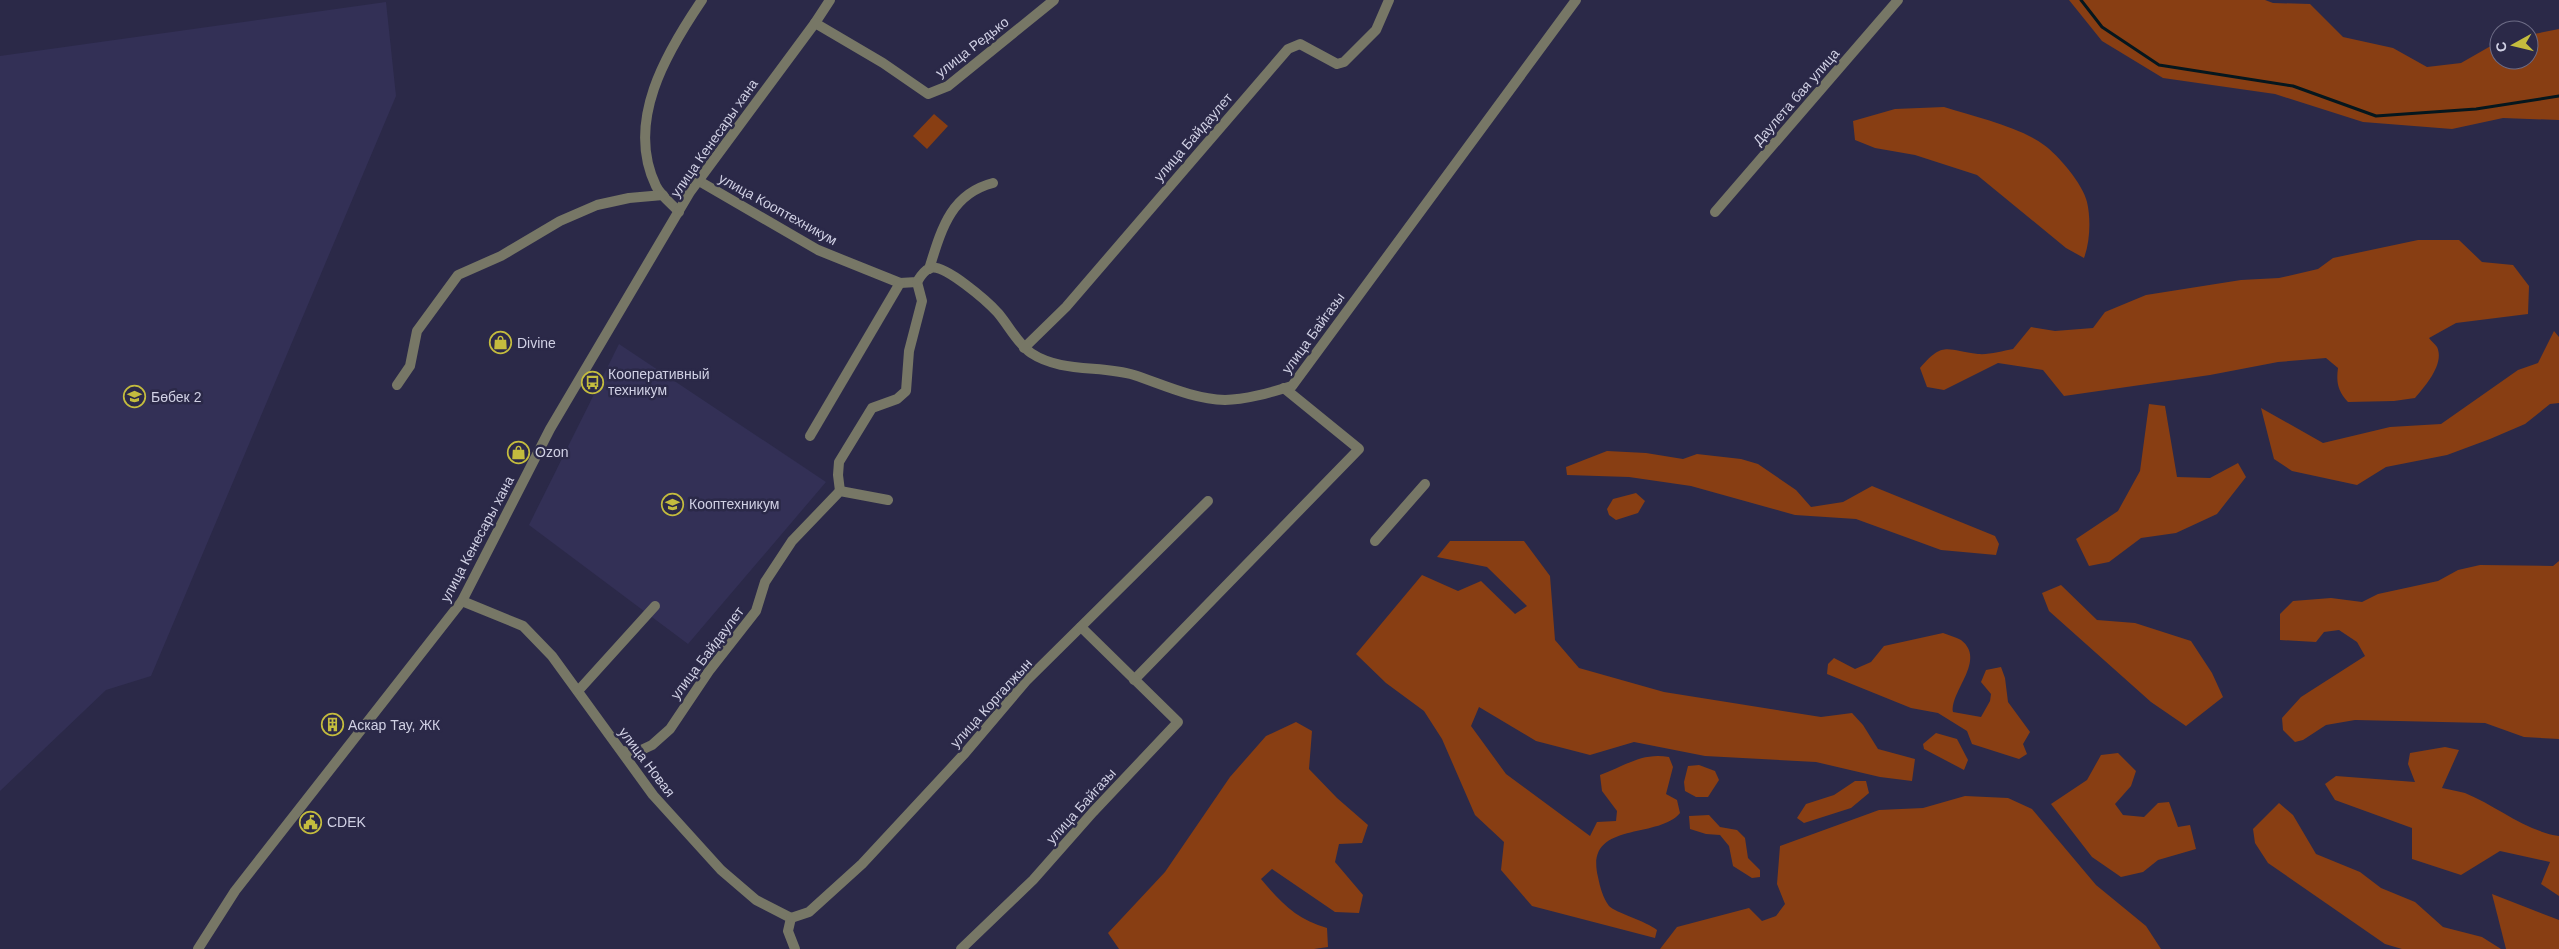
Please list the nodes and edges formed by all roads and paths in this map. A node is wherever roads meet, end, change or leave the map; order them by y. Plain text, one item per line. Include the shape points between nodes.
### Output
1 (702, 0) edge
2 (830, 0) edge
3 (1054, 0) edge
4 (1389, 0) edge
5 (1576, 0) edge
6 (1898, 0) edge
7 (815, 23) junction
8 (699, 180) junction
9 (993, 183) dead end
10 (663, 195) junction
11 (679, 212) junction
12 (1716, 212) dead end
13 (929, 269) junction
14 (917, 282) junction
15 (900, 284) junction
16 (1024, 348) junction
17 (397, 385) dead end
18 (1284, 388) junction
19 (810, 436) dead end
20 (1425, 484) dead end
21 (840, 491) junction
22 (888, 500) dead end
23 (1208, 501) dead end
24 (1375, 542) dead end
25 (462, 601) junction
26 (655, 606) dead end
27 (1081, 627) junction
28 (1134, 680) junction
29 (578, 691) junction
30 (622, 752) junction
31 (791, 918) junction
32 (198, 949) edge
33 (795, 949) edge
34 (961, 949) edge

1 - 10 street via 678,36 657,78 645,131 646,156
2 - 7 street, улица Кенесары хана
3 - 7 street, улица Редько via 948,86 928,94
4 - 16 street, улица Байдаулет via 1376,30 1344,62 1337,64 1300,44 1288,49 1066,307
5 - 18 street, улица Байгазы via 1292,386
6 - 12 street, Даулета бая улица
7 - 8 street, улица Кенесары хана
8 - 11 street, улица Кенесары хана
8 - 15 street, улица Кооптехникум via 818,250
9 - 13 street via 975,188 955,207 940,229
10 - 11 street
10 - 17 street via 597,205 458,275 417,331 410,366
11 - 25 street, улица Кенесары хана via 550,429
13 - 14 street
13 - 16 street via 946,272 975,292 996,310
14 - 15 street
14 - 21 street via 922,301 909,352 906,390 898,399 872,408 839,462
15 - 19 street
16 - 18 street via 1039,359 1076,368 1133,375 1166,388 1211,399 1228,400
18 - 28 street, улица Байгазы via 1359,449
20 - 24 street
21 - 22 street
21 - 30 street, улица Байдаулет via 792,541 765,582 756,611 709,671 670,729 652,745 637,752
23 - 27 street, улица Коргалжын
25 - 29 street, улица Новая via 523,626 552,656
25 - 32 street, улица Кенесары хана via 235,890
26 - 29 street
27 - 28 street, улица Байгазы
27 - 31 street, улица Коргалжын via 1026,681 965,753 862,864 810,912
28 - 34 street, улица Байгазы via 1178,722 1032,880
29 - 30 street, улица Новая
30 - 31 street, улица Новая via 653,795 721,870 756,900
31 - 33 street via 788,931

